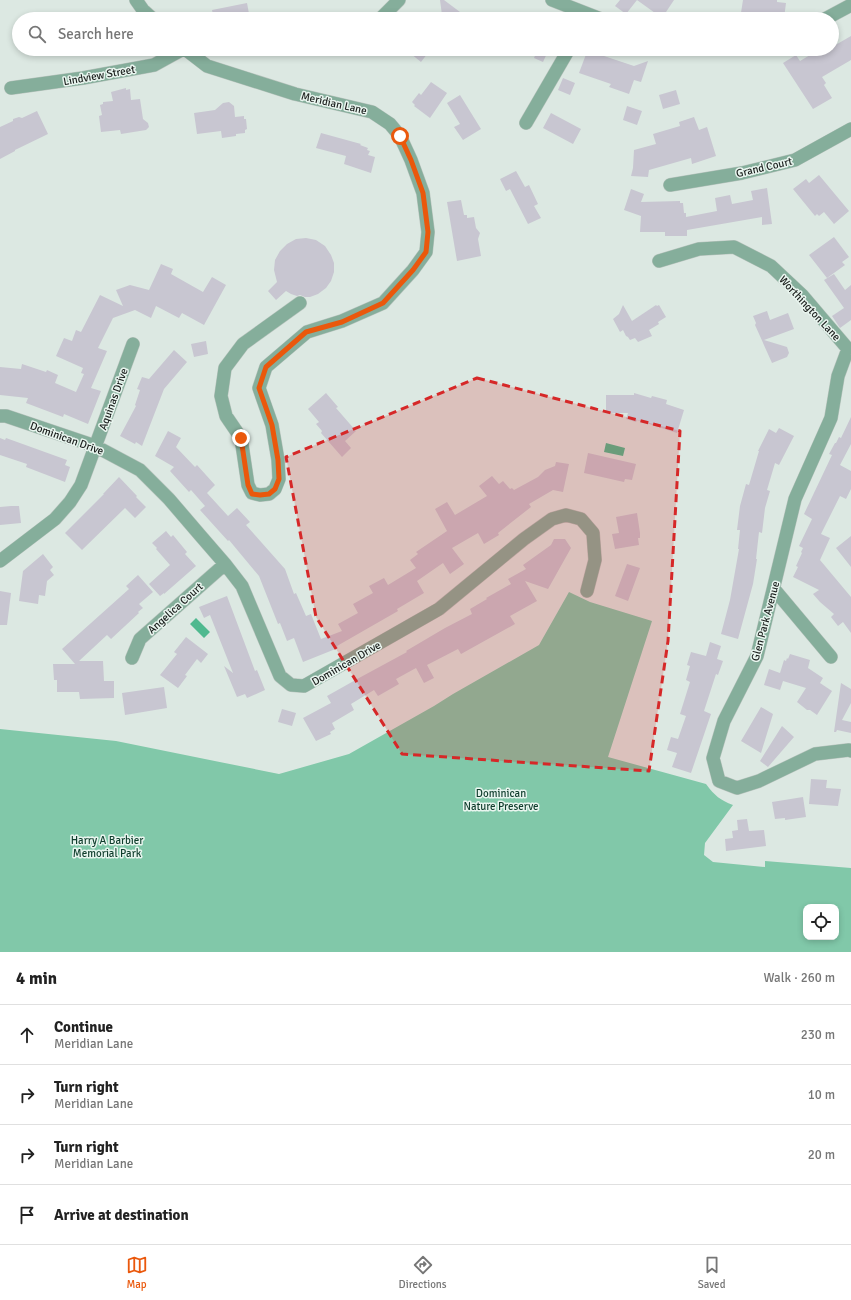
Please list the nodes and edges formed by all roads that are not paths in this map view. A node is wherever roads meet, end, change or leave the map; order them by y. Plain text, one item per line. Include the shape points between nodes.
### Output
1 (136, 0) edge
2 (399, 0) edge
3 (552, 0) edge
4 (851, 6) edge
5 (144, 12) edge
6 (387, 12) edge
7 (578, 12) edge
8 (839, 12) edge
9 (171, 56) edge
10 (193, 56) edge
11 (565, 56) edge
12 (11, 88) dead end
13 (526, 122) dead end
14 (851, 129) edge
15 (670, 185) dead end
16 (659, 261) dead end
17 (300, 303) dead end
18 (133, 344) dead end
19 (849, 349) edge
20 (0, 416) edge
21 (95, 446) junction
22 (0, 561) edge
23 (226, 564) junction
24 (774, 589) junction
25 (587, 591) dead end
26 (831, 657) dead end
27 (132, 658) dead end
28 (851, 751) edge

1 - 5 street
2 - 6 street
3 - 7 street
4 - 8 street
9 - 12 street, Lindview Street via 154,65
10 - 17 street, Meridian Lane via 207,66 295,94 372,112 390,124 400,136 423,193 428,232 426,252 408,276 383,303 342,322 306,332 266,367 259,388 272,425 279,479 275,489 269,494 252,494 248,485 241,438 226,416 221,396 225,368 243,344
11 - 13 street
14 - 15 street, Grand Court via 796,160 742,173
16 - 19 street, Worthington Lane via 699,249 734,247 771,266 802,295
18 - 21 street, Aquinas Drive
19 - 24 street, Glen Park Avenue via 838,376 831,418 795,499
20 - 21 street, Dominican Drive
21 - 22 street, Aquinas Drive via 81,486 70,502 54,519
21 - 23 street, Dominican Drive via 140,470
23 - 25 street, Dominican Drive via 242,586 280,676 291,685 304,686 439,609 552,519 566,515 581,519 592,533 595,560
23 - 27 street, Angelica Court via 140,639
24 - 26 street
24 - 28 street, Glen Park Avenue via 757,656 724,721 713,758 719,781 737,788 759,781 815,754

